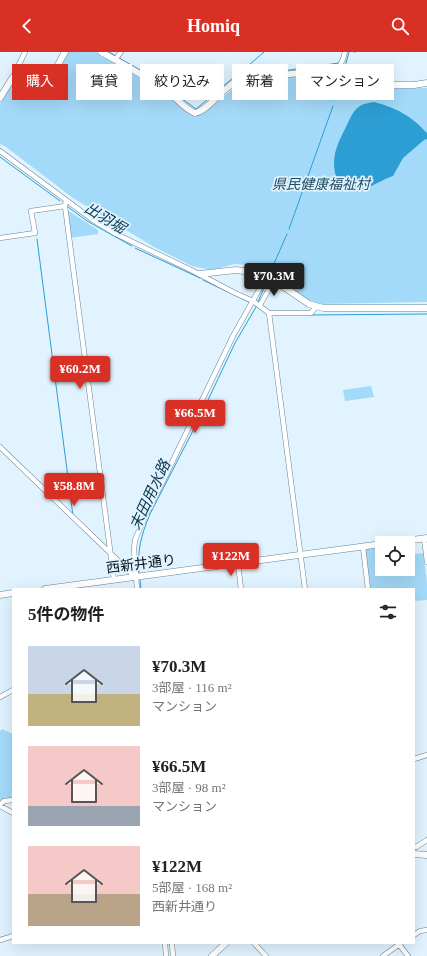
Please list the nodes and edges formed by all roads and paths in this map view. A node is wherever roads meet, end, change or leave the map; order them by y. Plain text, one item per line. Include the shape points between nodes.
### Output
1 (25, 52) edge
2 (65, 52) edge
3 (101, 52) edge
4 (121, 52) edge
5 (345, 52) edge
6 (115, 60) junction
7 (19, 64) edge
8 (58, 64) edge
9 (340, 64) edge
10 (296, 73) edge
11 (12, 79) edge
12 (427, 83) edge
13 (394, 85) edge
14 (0, 98) edge
15 (0, 151) edge
16 (66, 200) junction
17 (65, 206) junction
18 (0, 238) edge
19 (200, 274) junction
20 (264, 281) dead end
21 (274, 282) junction
22 (253, 301) junction
23 (260, 305) junction
24 (316, 307) junction
25 (427, 308) edge
26 (269, 313) junction
27 (0, 447) edge
28 (425, 538) edge
29 (415, 539) edge
30 (375, 545) edge
31 (363, 547) junction
32 (110, 553) junction
33 (300, 555) junction
34 (427, 562) edge
35 (238, 564) junction
36 (134, 577) junction
37 (114, 580) junction
38 (53, 588) edge
39 (137, 588) edge
40 (241, 588) edge
41 (305, 588) edge
42 (368, 588) edge
43 (12, 593) edge
44 (0, 595) edge
45 (12, 691) edge
46 (0, 697) edge
47 (427, 755) edge
48 (415, 759) edge
49 (12, 800) edge
50 (0, 805) edge
51 (12, 812) edge
52 (427, 840) edge
53 (416, 847) dead end
54 (415, 854) edge
55 (427, 855) edge
56 (427, 930) edge
57 (415, 934) edge
58 (12, 936) edge
59 (0, 940) edge
60 (165, 944) edge
61 (172, 944) edge
62 (225, 944) edge
63 (255, 944) edge
64 (399, 944) edge
65 (166, 956) edge
66 (173, 956) edge
67 (212, 956) edge
68 (266, 956) edge
69 (383, 956) edge
70 (408, 956) edge

1 - 7 street
2 - 8 street
3 - 6 street
4 - 6 street
5 - 9 street
6 - 10 street via 167,91 195,113 202,110 232,83
11 - 14 street
12 - 13 street
15 - 16 street
16 - 17 street
16 - 19 street via 116,234
17 - 18 street via 31,211 35,233
17 - 32 street
19 - 21 street via 244,270
19 - 22 street
20 - 22 street
21 - 23 street
21 - 24 street
22 - 23 street
22 - 36 street via 233,336 146,514 135,540
23 - 26 street
24 - 25 street
24 - 26 street via 311,313
26 - 33 street
27 - 32 street
28 - 29 street
28 - 34 street
30 - 31 street, 西新井通り
31 - 33 street, 西新井通り
31 - 42 street
32 - 36 street
32 - 37 street
33 - 35 street, 西新井通り
33 - 41 street
35 - 36 street, 西新井通り
35 - 40 street
36 - 37 street, 西新井通り
36 - 39 street
37 - 38 street, 西新井通り
43 - 44 street
45 - 46 street
47 - 48 street
49 - 50 street via 4,801
50 - 51 street
52 - 53 street
54 - 55 street
56 - 57 street
58 - 59 street
60 - 65 street
61 - 66 street
62 - 67 street
63 - 68 street
64 - 69 street
64 - 70 street

